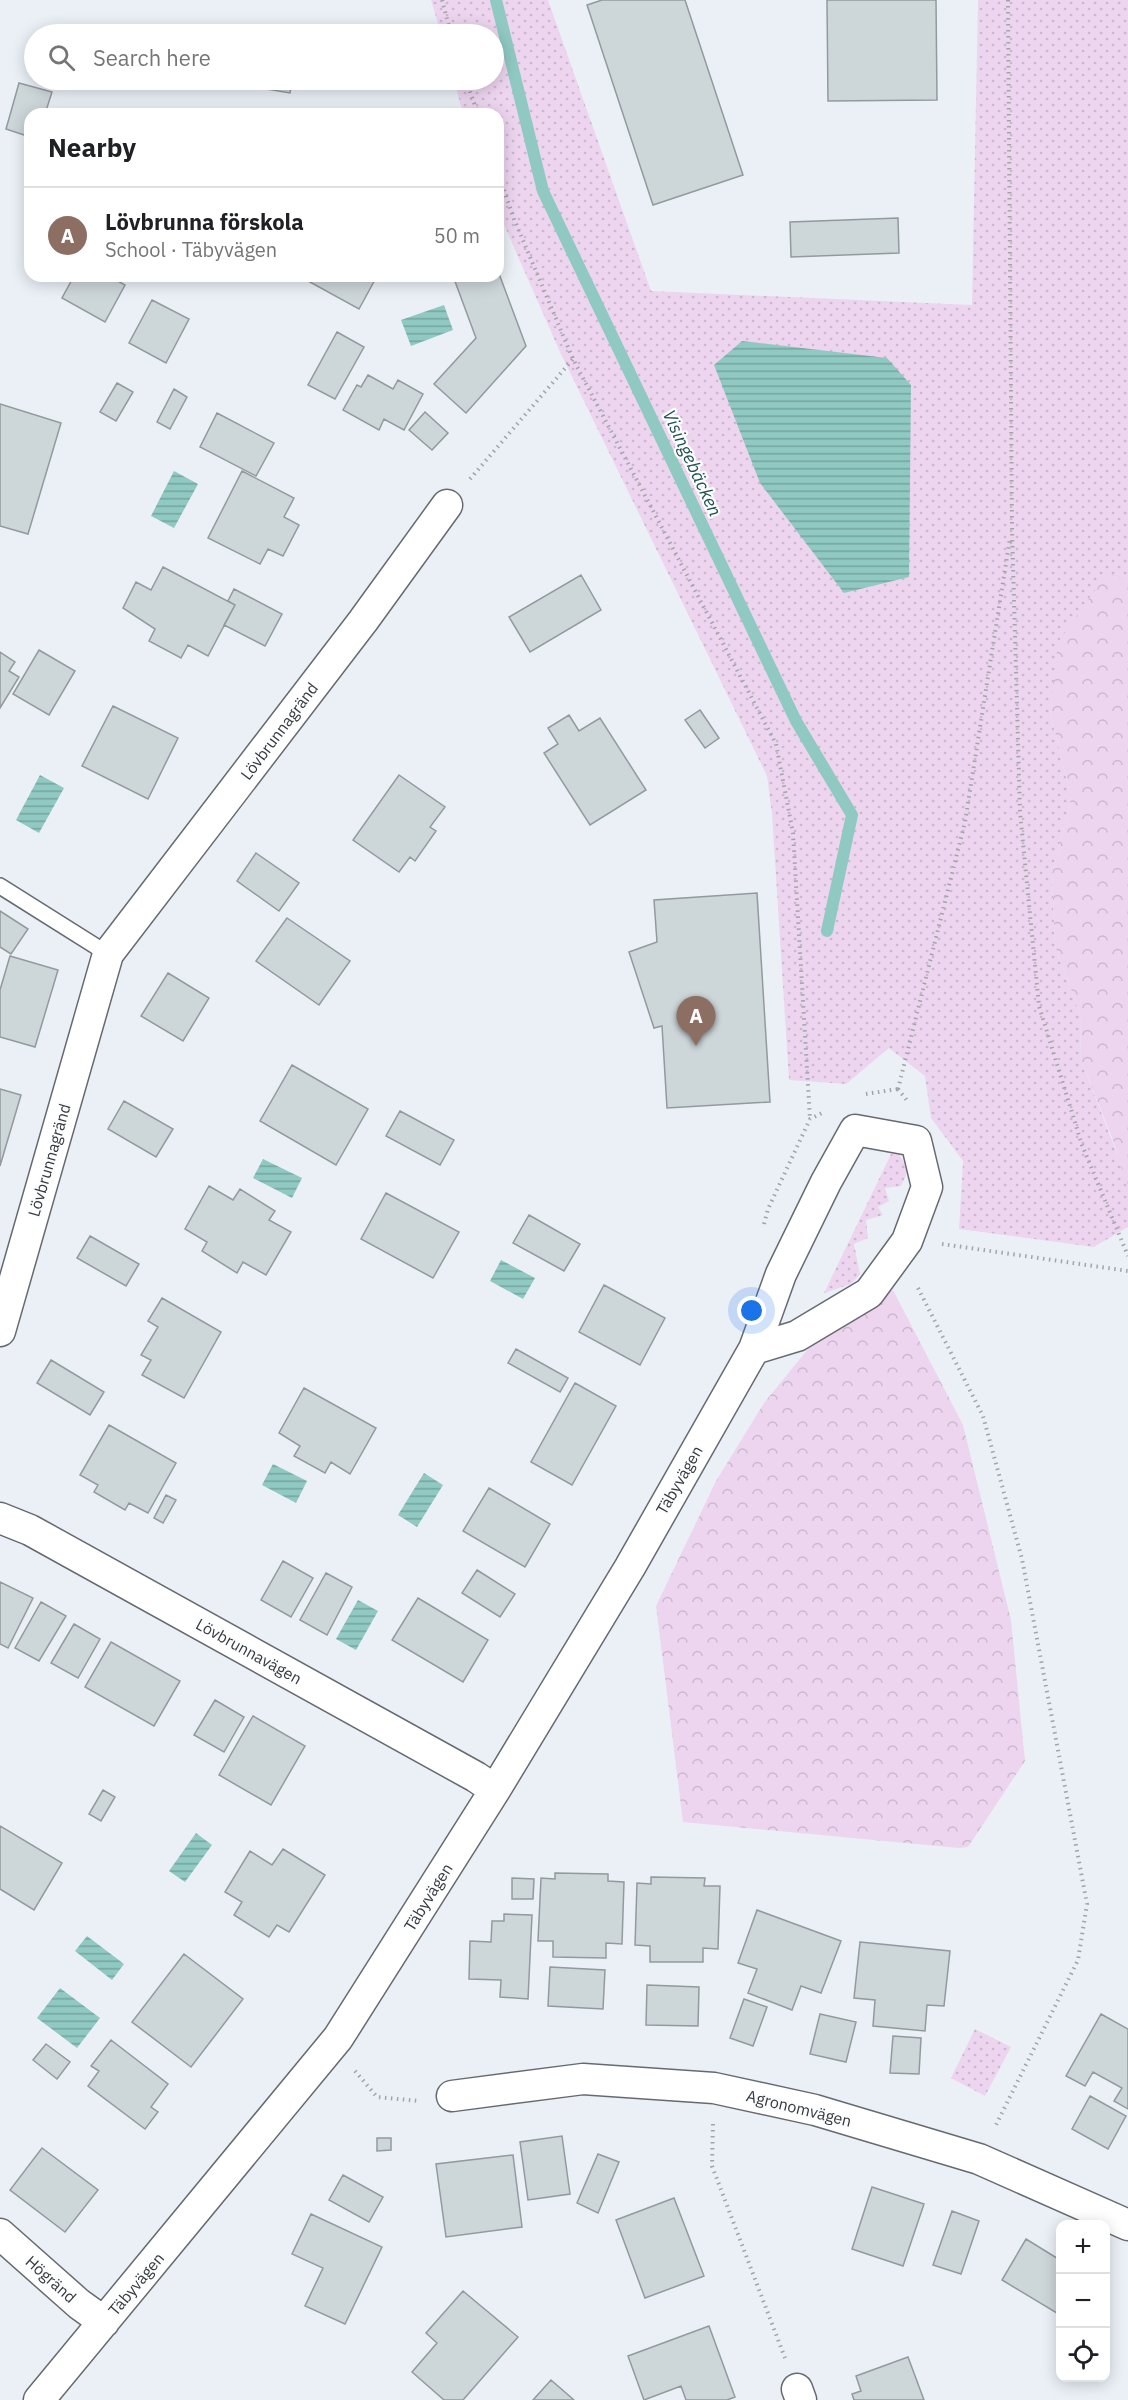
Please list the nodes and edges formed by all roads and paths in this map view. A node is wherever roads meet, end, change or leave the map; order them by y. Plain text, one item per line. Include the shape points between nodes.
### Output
1 (442, 0) edge
2 (1008, 0) edge
3 (448, 24) edge
4 (470, 90) edge
5 (476, 108) edge
6 (504, 190) edge
7 (573, 359) junction
8 (447, 505) joint
9 (1012, 528) junction
10 (0, 886) edge
11 (108, 954) junction
12 (898, 1089) dead end
13 (810, 1119) dead end
14 (930, 1243) dead end
15 (1128, 1256) edge
16 (1128, 1271) edge
17 (915, 1282) dead end
18 (0, 1331) edge
19 (754, 1349) junction
20 (0, 1518) edge
21 (495, 1790) junction
22 (338, 2038) junction
23 (714, 2088) junction
24 (452, 2096) joint
25 (979, 2159) junction
26 (1128, 2225) edge
27 (0, 2234) edge
28 (104, 2322) junction
29 (799, 2395) edge
30 (39, 2400) edge

1 - 3 path
2 - 9 path
4 - 5 path
6 - 7 path
7 - 8 path
7 - 13 path via 776,744 793,833
8 - 11 street, Lövbrunnagränd
9 - 12 path via 964,822
9 - 15 path via 1020,812 1039,1006 1082,1145
10 - 11 lane
11 - 18 street, Lövbrunnagränd
14 - 16 path
17 - 25 path via 983,1416 1022,1559 1087,1904 1078,1960
19 - 19 street, Täbyvägen via 797,1336 869,1293 907,1241 927,1187 916,1141 855,1130 781,1274
19 - 21 street, Täbyvägen via 630,1567
20 - 21 street, Lövbrunnavägen via 30,1530
21 - 22 street, Täbyvägen
22 - 24 path via 357,2074 377,2097 413,2102
22 - 28 street, Täbyvägen
23 - 24 street, Agronomvägen via 583,2079
23 - 25 street, Agronomvägen via 815,2110
23 - 29 path via 712,2166
25 - 26 street, Agronomvägen
27 - 28 street, Högränd
28 - 30 street, Täbyvägen

